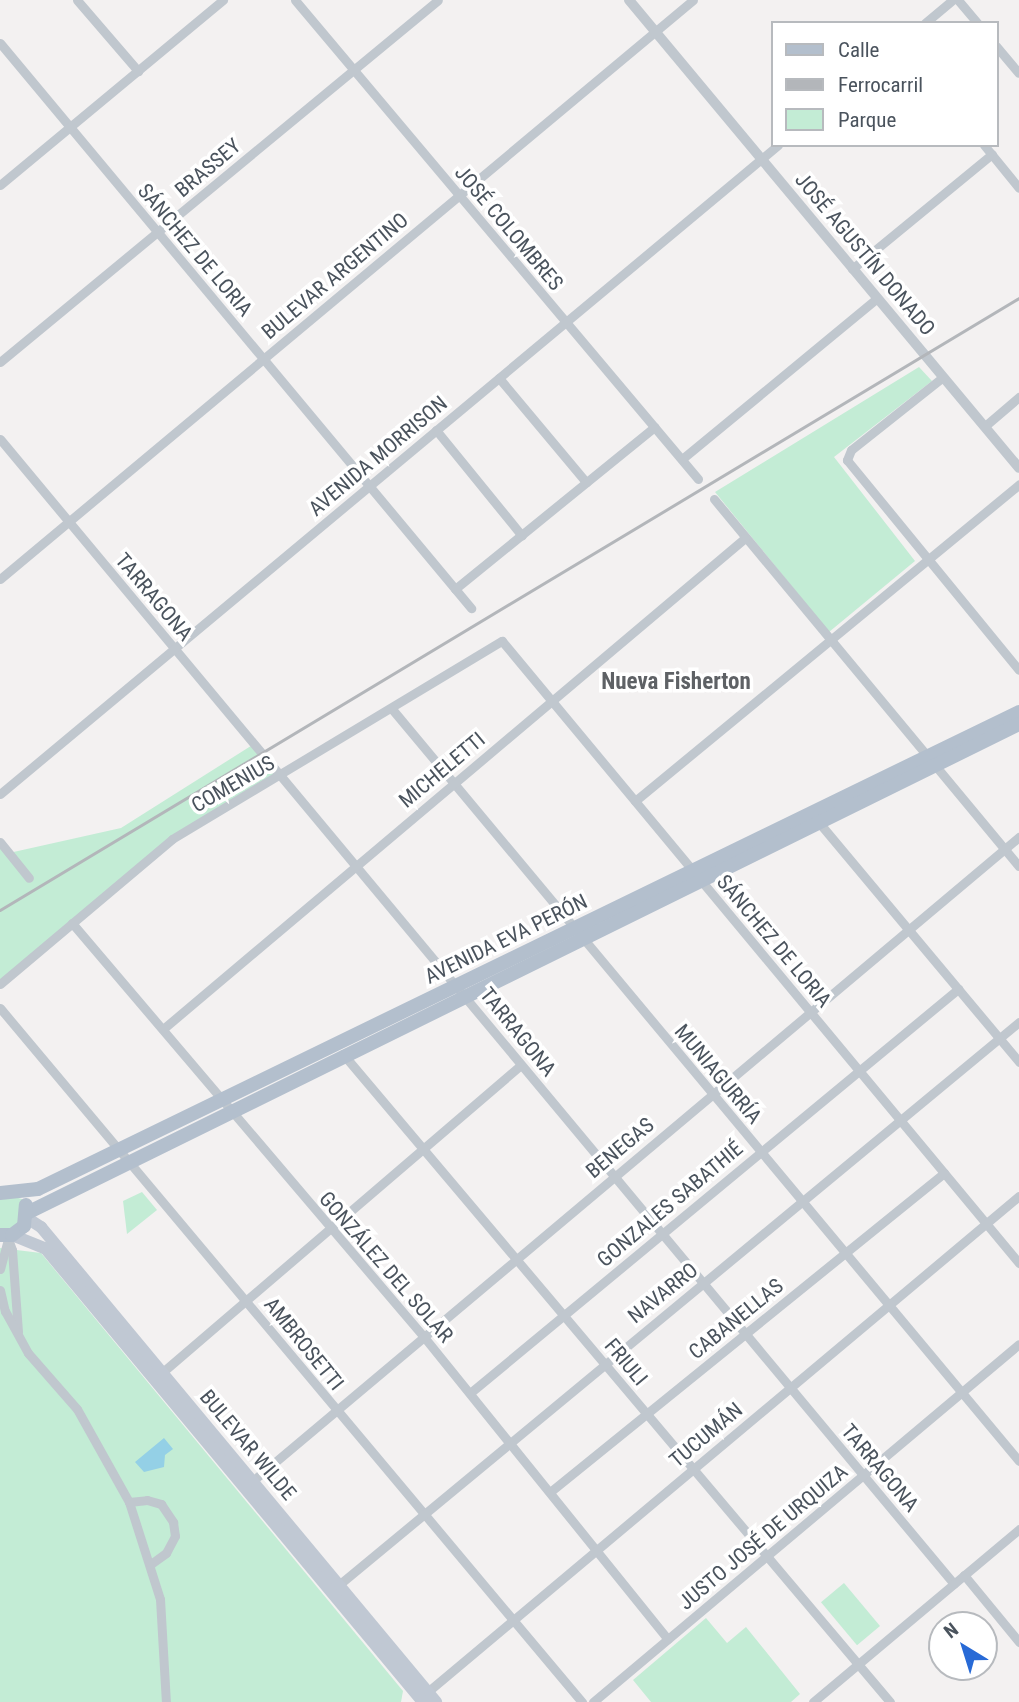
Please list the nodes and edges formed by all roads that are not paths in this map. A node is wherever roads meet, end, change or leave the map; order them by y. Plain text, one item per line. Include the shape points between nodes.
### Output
1 (77, 0) edge
2 (223, 0) edge
3 (295, 0) edge
4 (438, 0) edge
5 (629, 0) edge
6 (693, 0) edge
7 (952, 0) edge
8 (958, 0) edge
9 (927, 21) edge
10 (975, 21) edge
11 (655, 32) junction
12 (0, 43) edge
13 (998, 48) edge
14 (138, 71) junction
15 (353, 71) junction
16 (1019, 73) edge
17 (70, 127) junction
18 (776, 147) edge
19 (987, 147) edge
20 (992, 154) junction
21 (761, 159) junction
22 (0, 185) edge
23 (1019, 187) edge
24 (459, 195) junction
25 (157, 233) junction
26 (852, 269) junction
27 (877, 298) junction
28 (566, 322) junction
29 (263, 359) junction
30 (0, 362) edge
31 (943, 377) junction
32 (499, 378) junction
33 (1019, 397) edge
34 (985, 426) junction
35 (654, 427) junction
36 (436, 430) junction
37 (0, 439) edge
38 (682, 459) junction
39 (1019, 468) edge
40 (698, 479) dead end
41 (586, 482) junction
42 (1019, 484) edge
43 (369, 486) junction
44 (714, 499) dead end
45 (68, 521) junction
46 (522, 536) junction
47 (745, 538) junction
48 (928, 559) junction
49 (0, 579) edge
50 (455, 589) junction
51 (471, 608) dead end
52 (502, 641) joint
53 (830, 641) junction
54 (174, 648) junction
55 (1019, 670) edge
56 (552, 700) junction
57 (392, 709) junction
58 (1019, 712) edge
59 (1019, 724) edge
60 (931, 761) junction
61 (282, 776) junction
62 (453, 784) junction
63 (0, 794) edge
64 (635, 801) junction
65 (815, 818) junction
66 (1019, 836) edge
67 (0, 842) edge
68 (1004, 849) junction
69 (355, 866) junction
70 (1019, 866) edge
71 (696, 876) junction
72 (29, 878) dead end
73 (72, 923) junction
74 (909, 930) junction
75 (578, 933) junction
76 (0, 984) edge
77 (958, 989) junction
78 (461, 990) junction
79 (0, 1008) edge
80 (810, 1012) junction
81 (1019, 1023) edge
82 (163, 1029) junction
83 (999, 1039) junction
84 (339, 1050) junction
85 (1019, 1062) edge
86 (521, 1065) junction
87 (859, 1071) junction
88 (712, 1093) junction
89 (227, 1105) junction
90 (901, 1121) junction
91 (425, 1150) junction
92 (760, 1153) junction
93 (125, 1154) junction
94 (944, 1173) junction
95 (614, 1177) junction
96 (3, 1192) edge
97 (1019, 1196) edge
98 (801, 1202) junction
99 (27, 1215) junction
100 (986, 1223) junction
101 (332, 1231) junction
102 (663, 1234) junction
103 (7, 1237) edge
104 (845, 1253) junction
105 (517, 1258) junction
106 (1019, 1263) edge
107 (0, 1270) edge
108 (12, 1271) junction
109 (704, 1282) junction
110 (0, 1290) edge
111 (247, 1302) junction
112 (889, 1305) junction
113 (16, 1308) junction
114 (2, 1312) edge
115 (564, 1315) junction
116 (18, 1332) junction
117 (746, 1333) junction
118 (424, 1337) junction
119 (1019, 1345) edge
120 (604, 1364) junction
121 (159, 1376) junction
122 (791, 1386) junction
123 (962, 1392) junction
124 (470, 1393) junction
125 (336, 1410) junction
126 (647, 1414) junction
127 (510, 1442) junction
128 (1019, 1461) edge
129 (693, 1469) junction
130 (863, 1475) junction
131 (249, 1484) junction
132 (550, 1492) junction
133 (129, 1502) junction
134 (424, 1515) junction
135 (1019, 1529) edge
136 (596, 1550) junction
137 (766, 1557) junction
138 (151, 1564) junction
139 (964, 1575) junction
140 (954, 1584) junction
141 (335, 1588) junction
142 (512, 1620) junction
143 (668, 1639) junction
144 (1019, 1642) edge
145 (859, 1664) junction
146 (422, 1699) edge
147 (166, 1702) edge
148 (436, 1702) edge
149 (582, 1702) edge
150 (593, 1702) edge
151 (813, 1702) edge
152 (891, 1702) edge

1 - 14 street
2 - 14 street
3 - 15 street, JOSÉ COLOMBRES
4 - 15 street, BRASSEY
5 - 11 street, JOSÉ AGUSTÍN DONADO
6 - 11 street, BULEVAR ARGENTINO
7 - 9 street
8 - 10 street
11 - 21 street, JOSÉ AGUSTÍN DONADO
11 - 24 street, BULEVAR ARGENTINO
12 - 17 street, SÁNCHEZ DE LORIA
13 - 16 street
14 - 17 street
15 - 24 street, JOSÉ COLOMBRES
15 - 25 street, BRASSEY
17 - 22 street
17 - 25 street, SÁNCHEZ DE LORIA
18 - 21 street, AVENIDA MORRISON
19 - 20 street
20 - 23 street
20 - 26 street
21 - 26 street, JOSÉ AGUSTÍN DONADO
21 - 28 street, AVENIDA MORRISON
24 - 28 street, JOSÉ COLOMBRES
24 - 29 street, BULEVAR ARGENTINO
25 - 29 street, SÁNCHEZ DE LORIA
25 - 30 street, BRASSEY
26 - 27 street, JOSÉ AGUSTÍN DONADO
27 - 31 street, JOSÉ AGUSTÍN DONADO
27 - 38 street
28 - 32 street, AVENIDA MORRISON
28 - 35 street, JOSÉ COLOMBRES
29 - 43 street, SÁNCHEZ DE LORIA
29 - 45 street, BULEVAR ARGENTINO
31 - 34 street, JOSÉ AGUSTÍN DONADO
31 - 48 street via 851,450 847,460
32 - 36 street, AVENIDA MORRISON
32 - 41 street
33 - 34 street
34 - 39 street, JOSÉ AGUSTÍN DONADO
35 - 38 street, JOSÉ COLOMBRES
35 - 41 street
36 - 43 street, AVENIDA MORRISON
36 - 46 street
37 - 45 street, TARRAGONA
38 - 40 street, JOSÉ COLOMBRES
41 - 46 street
42 - 48 street
43 - 50 street, SÁNCHEZ DE LORIA
43 - 54 street, AVENIDA MORRISON
44 - 47 street
45 - 49 street, BULEVAR ARGENTINO
45 - 54 street, TARRAGONA
46 - 50 street
47 - 53 street
47 - 56 street, MICHELETTI
48 - 53 street
48 - 55 street
50 - 51 street, SÁNCHEZ DE LORIA
52 - 56 street, SÁNCHEZ DE LORIA
52 - 57 street, COMENIUS
53 - 60 street
53 - 64 street
54 - 61 street, TARRAGONA
54 - 63 street, AVENIDA MORRISON
56 - 62 street, MICHELETTI
56 - 64 street, SÁNCHEZ DE LORIA
57 - 61 street, COMENIUS
57 - 62 street, MUNIAGURRÍA
58 - 60 main road, AVENIDA EVA PERÓN
59 - 60 main road, AVENIDA EVA PERÓN
60 - 65 main road, AVENIDA EVA PERÓN
60 - 68 street
61 - 69 street, TARRAGONA
61 - 73 street, COMENIUS via 172,839
62 - 69 street, MICHELETTI
62 - 75 street, MUNIAGURRÍA
64 - 71 street, SÁNCHEZ DE LORIA
65 - 71 main road, AVENIDA EVA PERÓN
65 - 74 street
66 - 68 street, BENEGAS
67 - 72 street
68 - 70 street
68 - 74 street, BENEGAS
69 - 78 street, TARRAGONA
69 - 82 street, MICHELETTI
71 - 75 main road, AVENIDA EVA PERÓN
71 - 80 street, SÁNCHEZ DE LORIA
73 - 76 street, COMENIUS
73 - 82 street, GONZÁLEZ DEL SOLAR
74 - 77 street
74 - 80 street, BENEGAS
75 - 78 main road, AVENIDA EVA PERÓN
75 - 88 street, MUNIAGURRÍA
77 - 83 street
77 - 87 street, GONZALES SABATHIÉ
78 - 84 main road, AVENIDA EVA PERÓN
78 - 86 street, TARRAGONA
79 - 93 street, AMBROSETTI
80 - 87 street, SÁNCHEZ DE LORIA
80 - 88 street, BENEGAS
81 - 83 street, NAVARRO
82 - 89 street, GONZÁLEZ DEL SOLAR
83 - 85 street
83 - 90 street, NAVARRO
84 - 89 main road, AVENIDA EVA PERÓN
84 - 91 street, FRIULI
86 - 91 street
86 - 95 street, TARRAGONA
87 - 90 street, SÁNCHEZ DE LORIA
87 - 92 street, GONZALES SABATHIÉ
88 - 92 street, MUNIAGURRÍA
88 - 95 street, BENEGAS
89 - 93 main road, AVENIDA EVA PERÓN
89 - 101 street, GONZÁLEZ DEL SOLAR
90 - 94 street, SÁNCHEZ DE LORIA
90 - 98 street, NAVARRO
91 - 101 street
91 - 105 street, FRIULI
92 - 98 street, MUNIAGURRÍA
92 - 102 street, GONZALES SABATHIÉ
93 - 96 main road, AVENIDA EVA PERÓN via 33,1191
93 - 99 main road, AVENIDA EVA PERÓN
93 - 111 street, AMBROSETTI
94 - 100 street, SÁNCHEZ DE LORIA
94 - 104 street, CABANELLAS
95 - 102 street, TARRAGONA
95 - 105 street, BENEGAS
96 - 99 main road via 22,1199
97 - 100 street, TUCUMÁN
98 - 104 street, MUNIAGURRÍA
98 - 109 street, NAVARRO
99 - 103 main road
99 - 121 main road, BULEVAR WILDE
100 - 106 street, SÁNCHEZ DE LORIA
100 - 112 street, TUCUMÁN
101 - 111 street
101 - 118 street, GONZÁLEZ DEL SOLAR
102 - 109 street, TARRAGONA
102 - 115 street, GONZALES SABATHIÉ
103 - 107 street
103 - 108 street
103 - 121 main road, BULEVAR WILDE via 45,1248
104 - 112 street, MUNIAGURRÍA
104 - 117 street, CABANELLAS
105 - 115 street, FRIULI
105 - 118 street, BENEGAS
107 - 108 street
108 - 113 street
109 - 117 street, TARRAGONA
109 - 120 street, NAVARRO
110 - 114 street
111 - 121 street
111 - 125 street, AMBROSETTI
112 - 122 street, TUCUMÁN
112 - 123 street, MUNIAGURRÍA
113 - 114 street
113 - 116 street
114 - 116 street
115 - 120 street, FRIULI
115 - 124 street, GONZALES SABATHIÉ
116 - 133 street via 39,1369 76,1409
117 - 122 street, TARRAGONA
117 - 126 street, CABANELLAS
118 - 124 street, GONZÁLEZ DEL SOLAR
118 - 125 street, BENEGAS
119 - 123 street, JUSTO JOSÉ DE URQUIZA
120 - 126 street, FRIULI
120 - 127 street, NAVARRO
121 - 131 main road, BULEVAR WILDE
122 - 129 street, TUCUMÁN
122 - 130 street, TARRAGONA
123 - 128 street, MUNIAGURRÍA
123 - 130 street, JUSTO JOSÉ DE URQUIZA
124 - 127 street, GONZÁLEZ DEL SOLAR
125 - 131 street, BENEGAS
125 - 134 street, AMBROSETTI
126 - 129 street, FRIULI
126 - 132 street, CABANELLAS
127 - 132 street, GONZÁLEZ DEL SOLAR
127 - 134 street, NAVARRO
129 - 136 street, TUCUMÁN
129 - 137 street, FRIULI
130 - 137 street, JUSTO JOSÉ DE URQUIZA
130 - 140 street, TARRAGONA
131 - 141 main road, BULEVAR WILDE
132 - 136 street, GONZÁLEZ DEL SOLAR
133 - 138 street
133 - 138 street via 161,1504 173,1522 175,1536
134 - 141 street, NAVARRO
134 - 142 street, AMBROSETTI
135 - 139 street
136 - 142 street, TUCUMÁN
136 - 143 street, GONZÁLEZ DEL SOLAR
137 - 143 street, JUSTO JOSÉ DE URQUIZA
137 - 145 street, FRIULI
138 - 147 street via 164,1622
139 - 140 street
139 - 144 street
140 - 145 street
141 - 146 main road, BULEVAR WILDE
142 - 146 street, TUCUMÁN
142 - 149 street, AMBROSETTI
143 - 150 street, JUSTO JOSÉ DE URQUIZA
145 - 151 street
145 - 152 street, FRIULI
146 - 148 main road, BULEVAR WILDE

